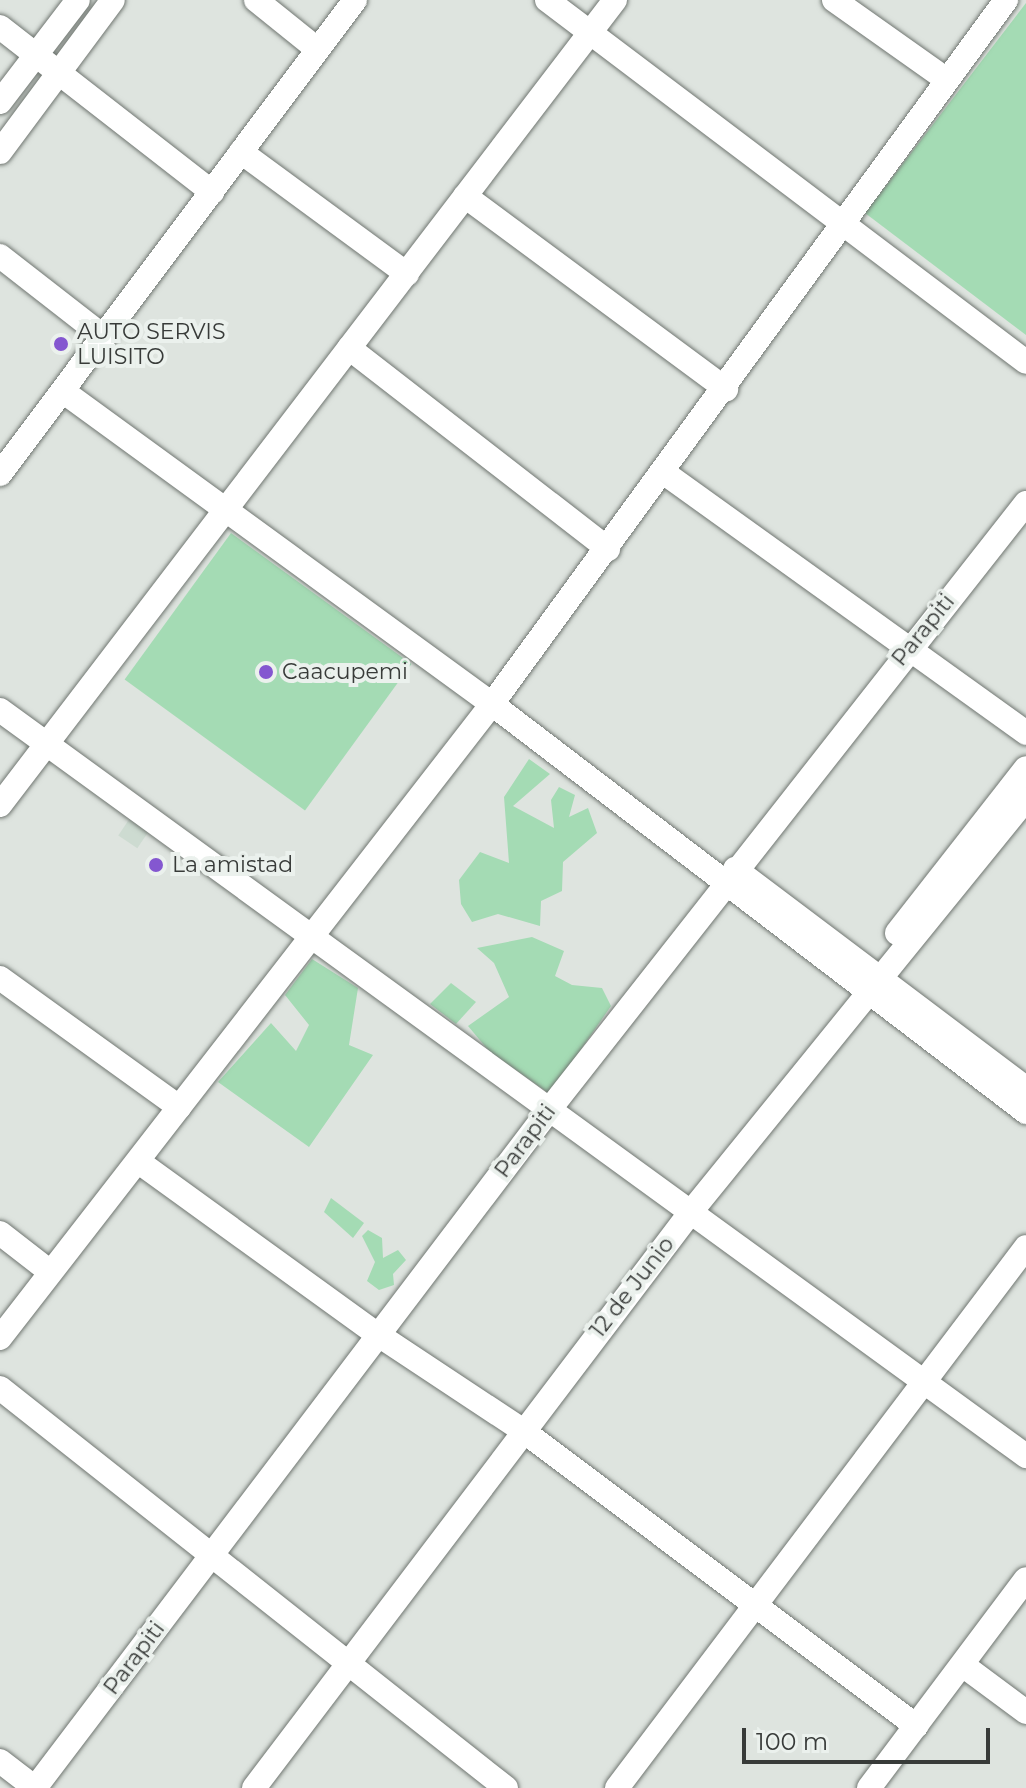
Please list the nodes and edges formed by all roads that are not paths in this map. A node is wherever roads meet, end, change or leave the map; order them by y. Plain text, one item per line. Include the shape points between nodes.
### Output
1 (78, 0) edge
2 (113, 0) edge
3 (256, 0) edge
4 (355, 0) edge
5 (547, 0) edge
6 (615, 0) edge
7 (834, 0) edge
8 (1006, 0) edge
9 (0, 27) edge
10 (589, 34) junction
11 (317, 49) junction
12 (36, 54) junction
13 (58, 72) junction
14 (944, 78) junction
15 (0, 102) edge
16 (0, 152) edge
17 (241, 152) junction
18 (212, 192) junction
19 (465, 196) junction
20 (843, 218) junction
21 (0, 256) edge
22 (407, 274) junction
23 (104, 337) junction
24 (1026, 344) edge
25 (349, 348) junction
26 (1026, 362) edge
27 (726, 389) junction
28 (64, 392) junction
29 (1, 470) edge
30 (663, 472) junction
31 (1026, 503) edge
32 (224, 512) junction
33 (608, 549) junction
34 (910, 646) junction
35 (492, 704) junction
36 (0, 710) edge
37 (1026, 733) edge
38 (47, 744) junction
39 (1026, 768) edge
40 (1026, 799) edge
41 (0, 805) edge
42 (729, 877) junction
43 (309, 934) junction
44 (0, 978) edge
45 (868, 983) junction
46 (1026, 1088) edge
47 (179, 1107) junction
48 (549, 1110) junction
49 (1026, 1112) edge
50 (139, 1162) junction
51 (690, 1213) junction
52 (0, 1233) edge
53 (1026, 1247) edge
54 (49, 1271) junction
55 (377, 1334) junction
56 (0, 1338) edge
57 (926, 1385) junction
58 (0, 1388) edge
59 (522, 1430) junction
60 (1026, 1456) edge
61 (212, 1555) junction
62 (1026, 1579) edge
63 (759, 1606) junction
64 (349, 1664) junction
65 (964, 1666) junction
66 (1026, 1712) edge
67 (916, 1726) junction
68 (0, 1761) edge
69 (35, 1788) edge
70 (254, 1788) edge
71 (506, 1788) edge
72 (617, 1788) edge
73 (869, 1788) edge

1 - 12 street
2 - 13 street
3 - 11 street
4 - 11 street
5 - 10 street
6 - 10 street
7 - 14 street
8 - 14 street
9 - 12 street
10 - 19 street
10 - 20 street
11 - 17 street
12 - 13 street
12 - 15 street
13 - 16 street
13 - 18 street
14 - 20 street
17 - 18 street
17 - 22 street
18 - 23 street
19 - 22 street
19 - 27 street
20 - 24 street
20 - 26 street
20 - 27 street
21 - 23 street
22 - 25 street
23 - 28 street
25 - 32 street
25 - 33 street
27 - 30 street
28 - 29 street
28 - 32 street
30 - 33 street
30 - 34 street
31 - 34 street, Parapiti
32 - 35 street
32 - 38 street
33 - 35 street
34 - 37 street
34 - 42 street, Parapiti
35 - 42 street
35 - 43 street
36 - 38 street
38 - 41 street
38 - 43 street
39 - 45 street, 12 de Junio
40 - 45 street, 12 de Junio
42 - 45 street
42 - 48 street, Parapiti
43 - 47 street
43 - 48 street
44 - 47 street
45 - 46 street
45 - 49 street
45 - 51 street, 12 de Junio
47 - 50 street
48 - 51 street
48 - 55 street, Parapiti
50 - 54 street
50 - 55 street
51 - 57 street
51 - 59 street, 12 de Junio
52 - 54 street
53 - 57 street
54 - 56 street
55 - 59 street
55 - 61 street, Parapiti
57 - 60 street
57 - 63 street
58 - 61 street
59 - 63 street
59 - 64 street, 12 de Junio
61 - 64 street
61 - 69 street, Parapiti
62 - 65 street
63 - 67 street
63 - 72 street
64 - 70 street, 12 de Junio
64 - 71 street
65 - 66 street
65 - 67 street
67 - 73 street
68 - 69 street

